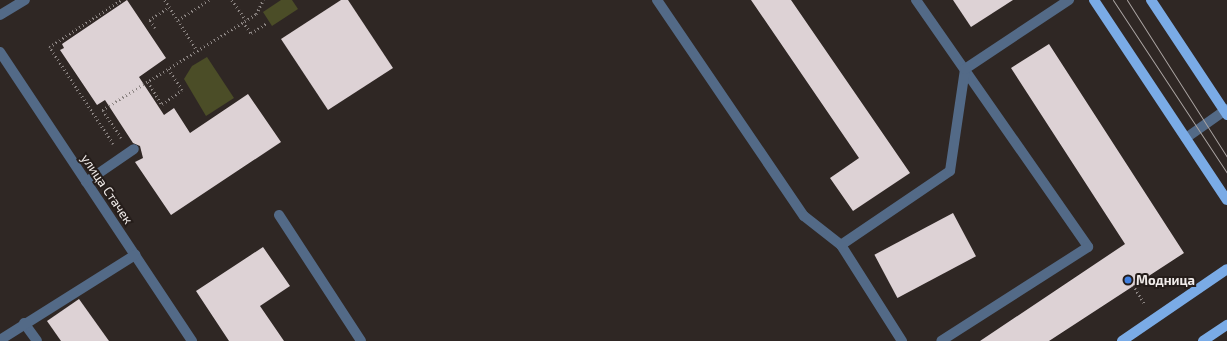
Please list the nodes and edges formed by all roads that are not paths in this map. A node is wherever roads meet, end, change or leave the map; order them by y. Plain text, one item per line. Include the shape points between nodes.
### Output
1 (25, 0) edge
2 (657, 0) edge
3 (916, 0) edge
4 (1069, 0) edge
5 (1094, 0) edge
6 (1151, 0) edge
7 (0, 15) edge
8 (0, 52) edge
9 (965, 69) junction
10 (1226, 112) edge
11 (1186, 138) junction
12 (128, 153) road end
13 (86, 182) junction
14 (1227, 200) edge
15 (279, 215) dead end
16 (841, 245) junction
17 (135, 255) junction
18 (1227, 269) edge
19 (24, 323) junction
20 (1227, 325) edge
21 (0, 340) edge
22 (37, 341) edge
23 (192, 341) edge
24 (361, 341) edge
25 (902, 341) edge
26 (941, 341) edge
27 (1122, 341) edge
28 (1203, 341) edge

1 - 7 street
2 - 16 street via 804,216
3 - 9 street
4 - 9 street
5 - 11 main road
6 - 10 main road
8 - 13 street, улица Стачек
9 - 16 street via 950,170
9 - 26 street via 1088,247
10 - 11 street
11 - 14 main road
12 - 13 street
13 - 17 street, улица Стачек
15 - 24 street
16 - 25 street
17 - 19 street
17 - 23 street, улица Стачек
18 - 27 main road
19 - 21 street
19 - 22 street
20 - 28 main road

